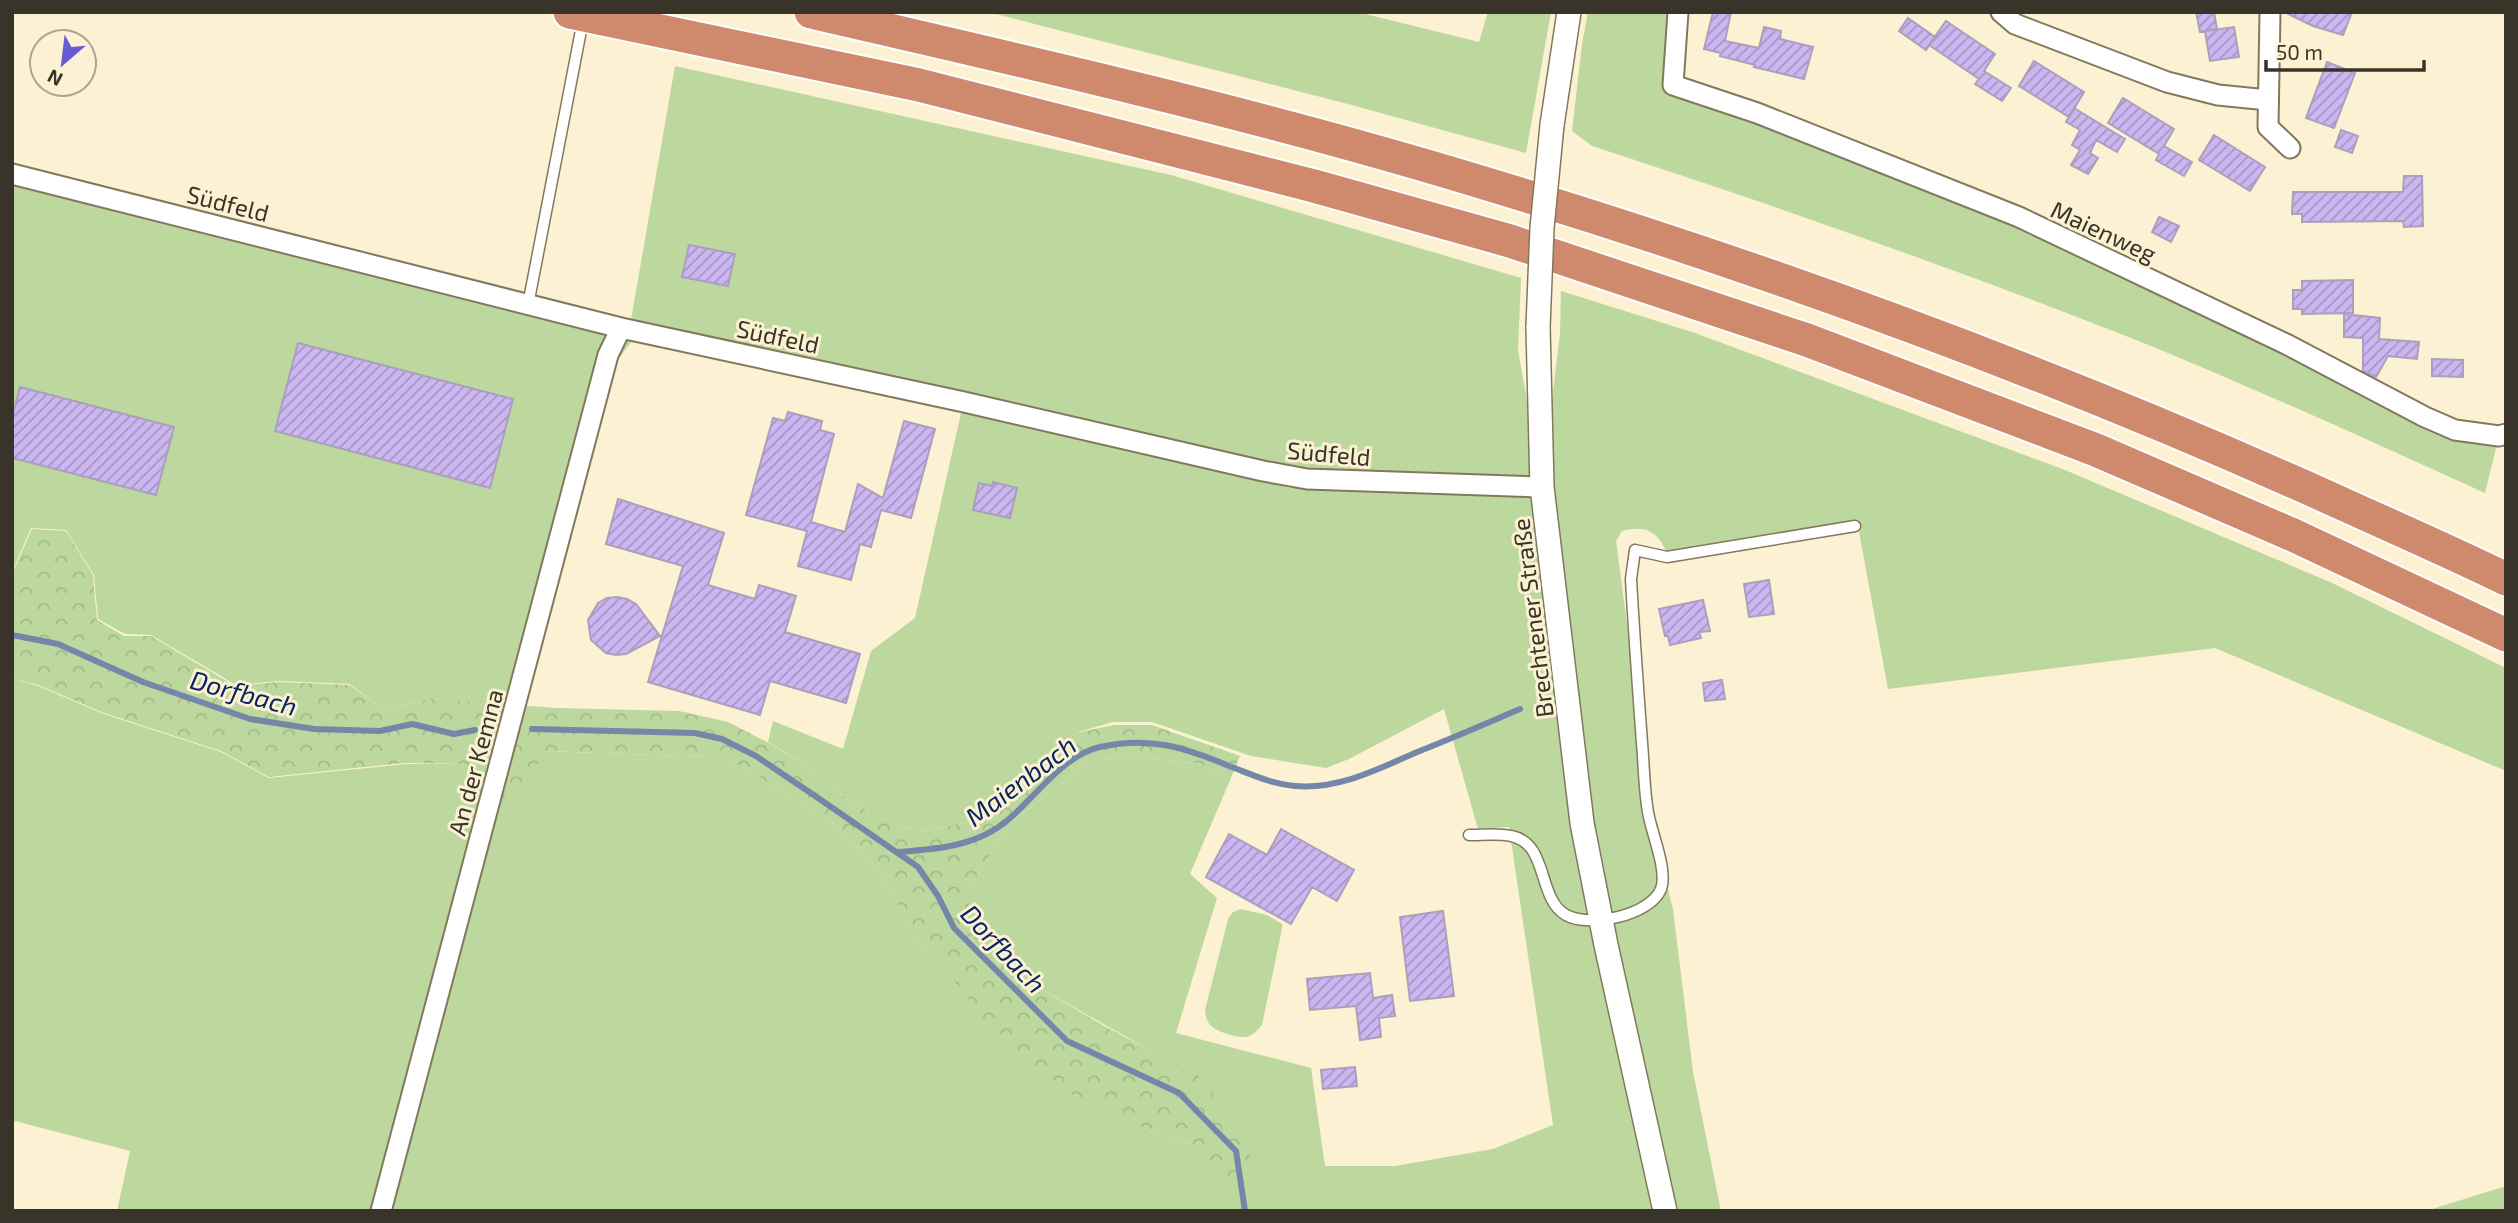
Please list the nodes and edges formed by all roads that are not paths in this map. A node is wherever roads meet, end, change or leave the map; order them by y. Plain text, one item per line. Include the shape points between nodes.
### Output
1 (811, 12) edge
2 (1569, 12) edge
3 (1678, 12) edge
4 (2001, 12) edge
5 (2270, 12) edge
6 (577, 13) edge
7 (2268, 100) junction
8 (2290, 148) dead end
9 (12, 174) edge
10 (528, 305) junction
11 (621, 328) junction
12 (2506, 434) edge
13 (1542, 487) junction
14 (1855, 526) dead end
15 (2506, 579) edge
16 (2506, 635) edge
17 (1469, 835) dead end
18 (1601, 921) junction
19 (381, 1211) edge
20 (1665, 1211) edge

1 - 15 highway via 1238,114 1471,178 1724,260 2053,380 2254,464
2 - 13 street, Brechtener Straße, bridge via 1542,228 1538,327
3 - 12 street, Maienweg via 1673,85 1757,113 2019,217 2286,344 2435,421 2455,429
4 - 7 street via 2015,24 2167,82 2217,95
5 - 7 street
6 - 10 lane
6 - 16 highway via 919,85 1510,241 1807,340 2096,450 2293,535
7 - 8 street via 2268,127
9 - 10 street, Südfeld
10 - 11 street, Südfeld
11 - 13 street, Südfeld via 1296,477
11 - 19 street, An der Kemna via 608,355
13 - 18 street, Brechtener Straße via 1582,823
14 - 18 lane via 1667,557 1635,550 1630,579 1641,729 1661,889 1652,901 1629,914
17 - 18 lane via 1513,835 1523,841 1533,850 1556,906 1565,915
18 - 20 street, Brechtener Straße

